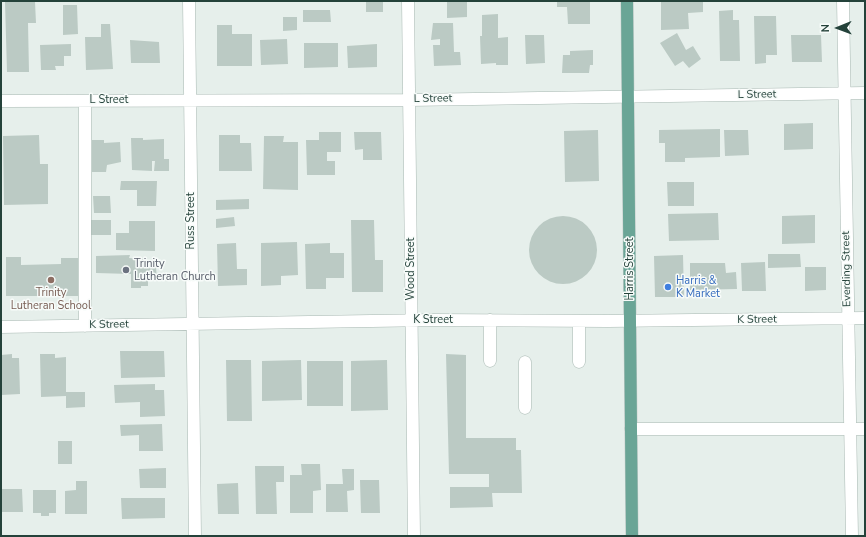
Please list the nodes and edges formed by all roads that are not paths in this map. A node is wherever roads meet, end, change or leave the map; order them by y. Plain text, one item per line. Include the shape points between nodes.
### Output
1 (189, 1) edge
2 (408, 1) edge
3 (627, 1) edge
4 (843, 1) edge
5 (845, 93) junction
6 (865, 93) edge
7 (628, 96) junction
8 (190, 100) junction
9 (410, 100) junction
10 (1, 101) edge
11 (85, 101) junction
12 (865, 318) edge
13 (847, 319) junction
14 (411, 320) junction
15 (490, 320) junction
16 (580, 321) junction
17 (630, 321) junction
18 (192, 324) junction
19 (85, 326) junction
20 (1, 327) edge
21 (490, 361) dead end
22 (525, 362) dead end
23 (579, 362) dead end
24 (525, 408) dead end
25 (631, 429) junction
26 (865, 429) edge
27 (850, 430) junction
28 (196, 536) edge
29 (414, 536) edge
30 (632, 536) edge
31 (852, 536) edge

1 - 8 street, Russ Street
2 - 9 street, Wood Street
3 - 7 main road, Harris Street
4 - 5 street, Everding Street
5 - 6 street, L Street
5 - 7 street, L Street
5 - 13 street, Everding Street
7 - 9 street, L Street
7 - 17 main road, Harris Street
8 - 9 street, L Street
8 - 11 street, L Street
8 - 18 street, Russ Street
9 - 14 street, Wood Street
10 - 11 street, L Street
11 - 19 street
12 - 13 street, K Street
13 - 17 street, K Street
13 - 27 street, Everding Street
14 - 15 street, K Street
14 - 18 street, K Street
14 - 29 street, Wood Street
15 - 16 street, K Street
15 - 21 street
16 - 17 street, K Street
16 - 23 street
17 - 25 main road, Harris Street
18 - 19 street, K Street
18 - 28 street, Russ Street
19 - 20 street, K Street
22 - 24 street
25 - 27 street
25 - 30 main road, Harris Street
26 - 27 street
27 - 31 street, Everding Street

